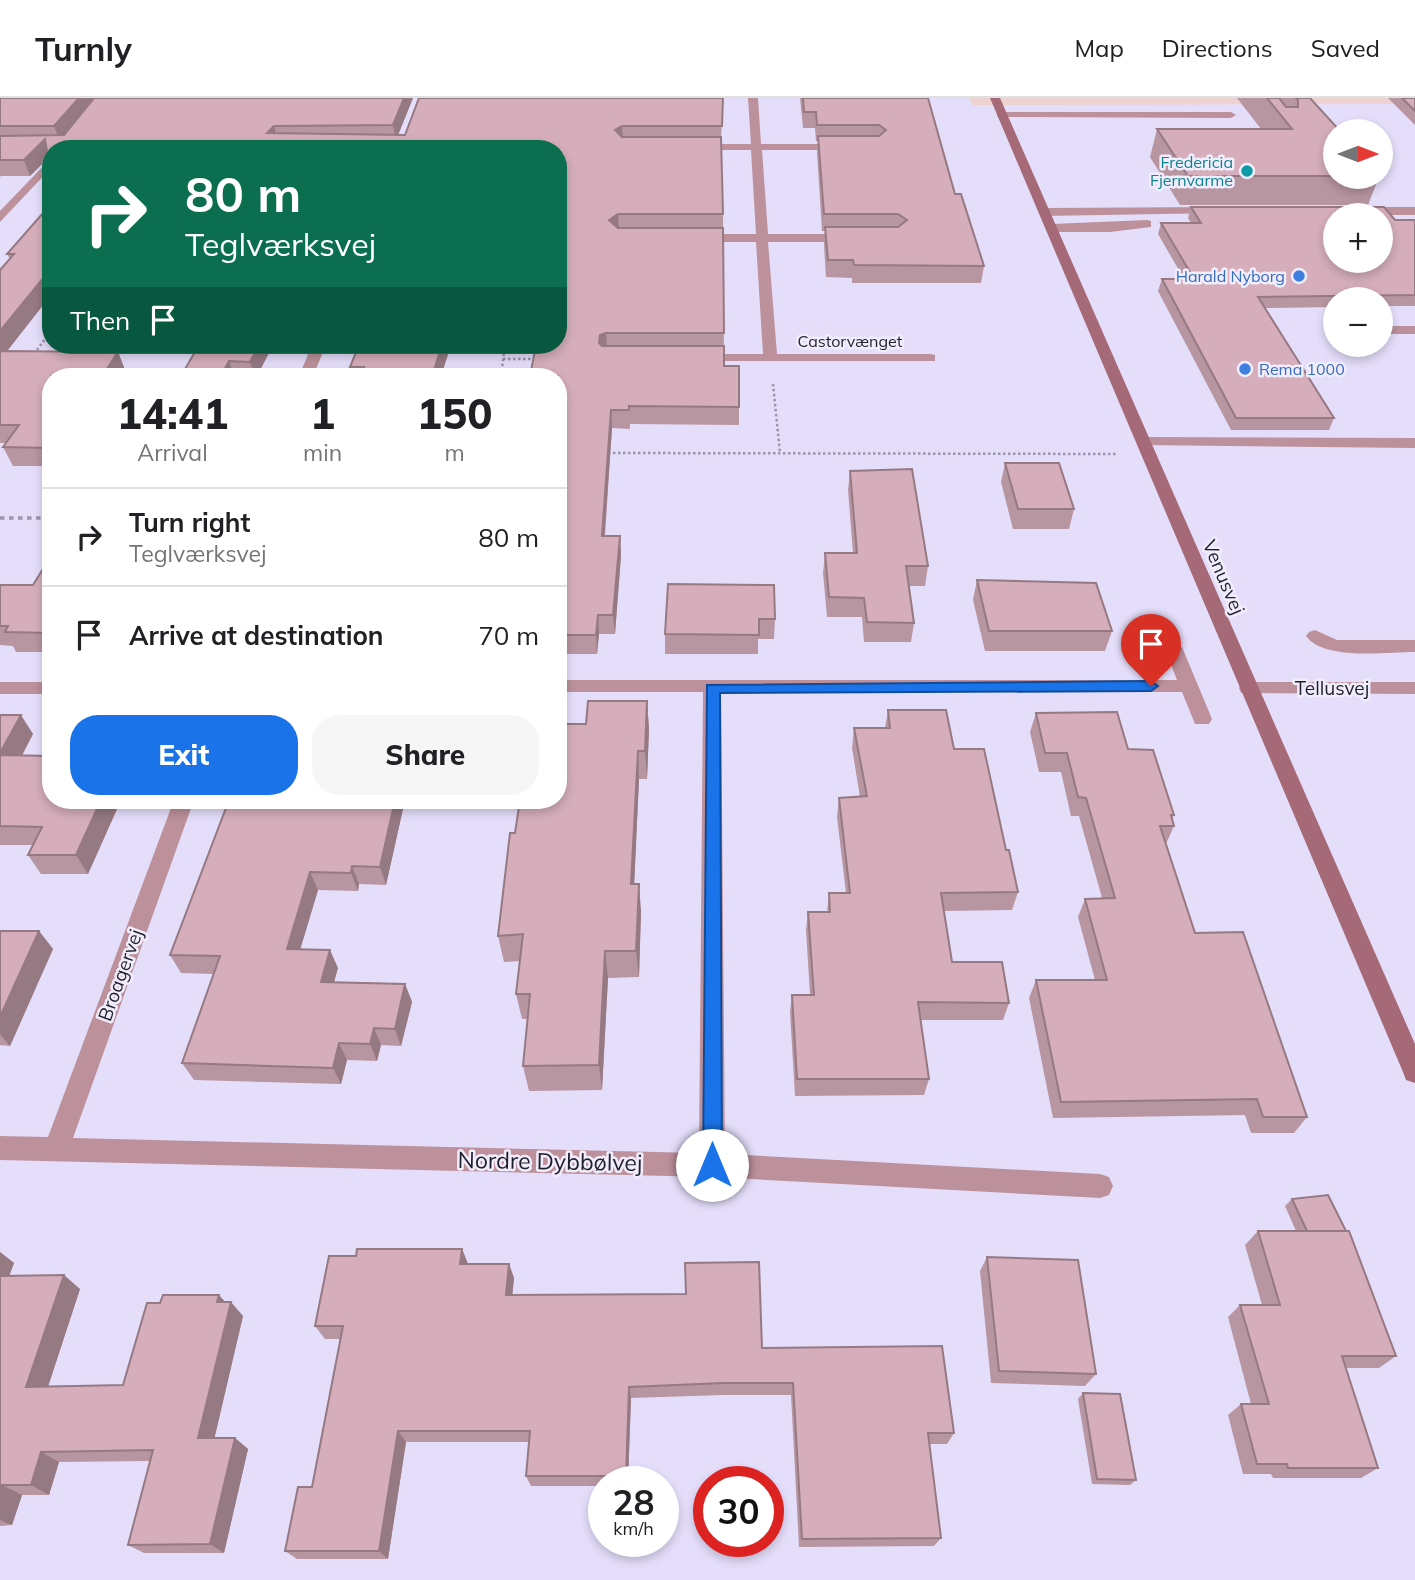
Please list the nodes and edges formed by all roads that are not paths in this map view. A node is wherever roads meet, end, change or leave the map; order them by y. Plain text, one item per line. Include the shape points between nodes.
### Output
1 (752, 98) edge
2 (995, 98) edge
3 (1002, 115) junction
4 (1231, 115) dead end
5 (677, 147) edge
6 (756, 147) junction
7 (864, 147) edge
8 (42, 171) edge
9 (1236, 211) edge
10 (1393, 211) edge
11 (1415, 211) edge
12 (0, 218) edge
13 (1048, 220) junction
14 (1393, 223) edge
15 (1415, 223) edge
16 (1227, 224) edge
17 (684, 238) edge
18 (762, 238) junction
19 (869, 238) edge
20 (1393, 330) edge
21 (1415, 330) edge
22 (676, 358) edge
23 (770, 358) junction
24 (930, 358) dead end
25 (1415, 443) edge
26 (1146, 448) junction
27 (1315, 636) dead end
28 (1415, 646) edge
29 (1173, 647) dead end
30 (567, 686) edge
31 (1189, 686) junction
32 (0, 688) edge
33 (42, 688) edge
34 (712, 688) junction
35 (1248, 688) junction
36 (1415, 688) edge
37 (1202, 719) dead end
38 (181, 809) edge
39 (1415, 1072) edge
40 (0, 1148) edge
41 (56, 1150) junction
42 (712, 1165) junction
43 (1100, 1186) dead end

1 - 6 street, Castorvænget
2 - 3 street, Venusvej
3 - 4 street via 1148,119
3 - 13 street, Venusvej
5 - 6 street
6 - 7 street
6 - 18 street, Castorvænget
8 - 12 street
9 - 13 street
10 - 11 street
13 - 16 street
13 - 26 street, Venusvej
14 - 15 street
17 - 18 street
18 - 19 street
18 - 23 street, Castorvænget
20 - 21 street
22 - 23 street, Castorvænget
23 - 24 street, Castorvænget
25 - 26 street
26 - 35 street, Venusvej
27 - 28 street via 1334,646
29 - 31 street
30 - 34 street
31 - 34 street
31 - 37 street
32 - 33 street
34 - 42 street
35 - 36 street, Tellusvej
35 - 39 street, Venusvej
38 - 41 street, Broagervej
40 - 41 street, Nordre Dybbølvej
41 - 42 street, Nordre Dybbølvej
42 - 43 street, Nordre Dybbølvej

